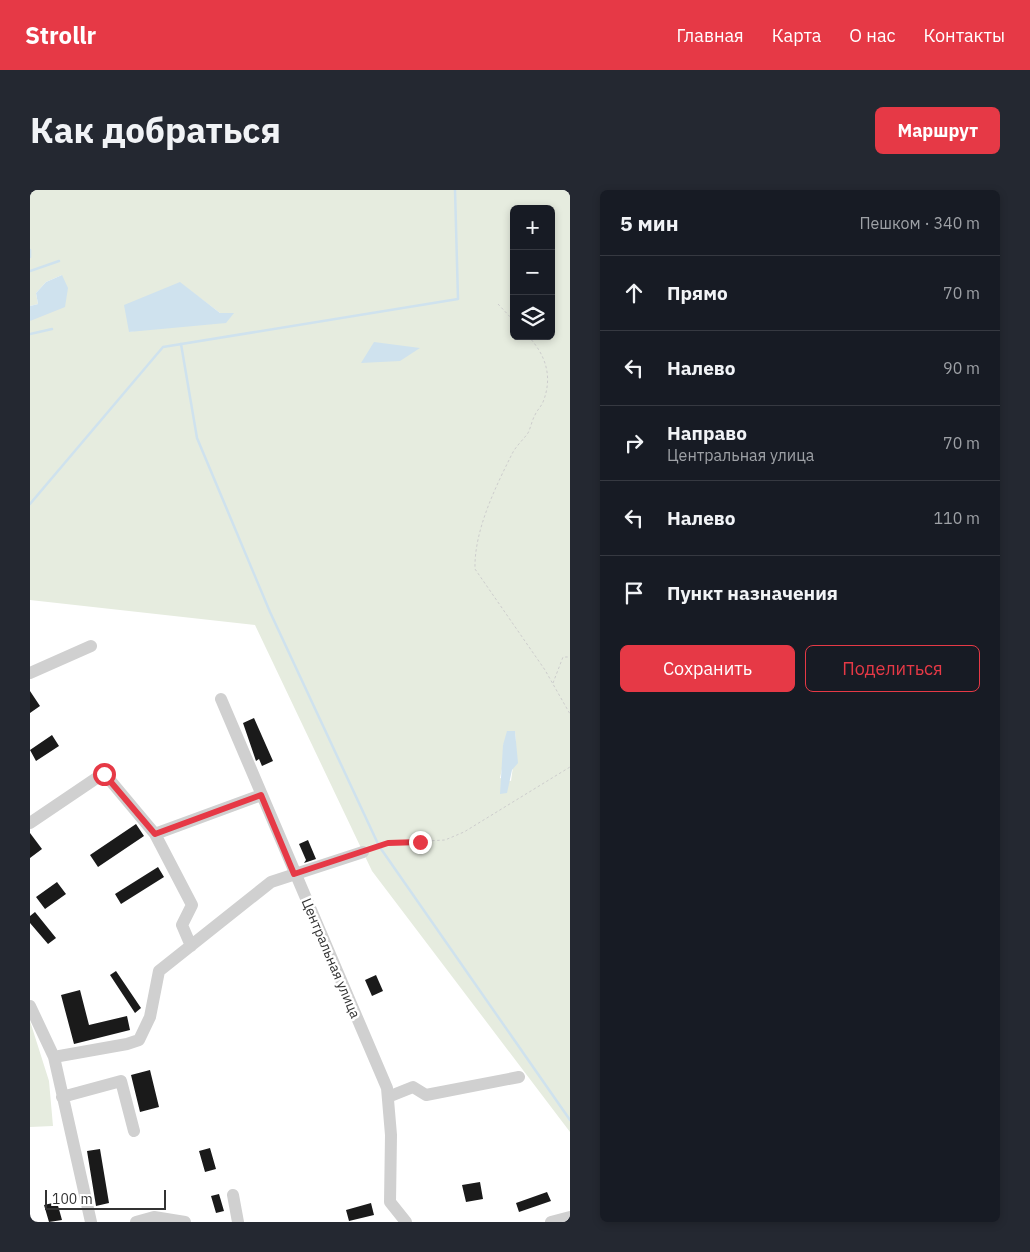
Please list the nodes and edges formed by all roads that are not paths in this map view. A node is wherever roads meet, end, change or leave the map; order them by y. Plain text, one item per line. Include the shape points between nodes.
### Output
1 (91, 646) dead end
2 (30, 673) edge
3 (222, 699) dead end
4 (261, 795) junction
5 (30, 823) edge
6 (155, 834) junction
7 (363, 852) road end
8 (294, 874) junction
9 (191, 946) junction
10 (30, 1006) edge
11 (54, 1057) junction
12 (519, 1077) dead end
13 (62, 1097) junction
14 (388, 1097) junction
15 (134, 1131) dead end
16 (233, 1195) dead end
17 (570, 1217) edge
18 (91, 1222) edge
19 (136, 1222) edge
20 (184, 1222) edge
21 (238, 1222) edge
22 (406, 1222) edge
23 (551, 1222) edge

1 - 2 street
3 - 4 street, Центральная улица
4 - 6 street
4 - 8 street, Центральная улица
5 - 6 street via 104,774
6 - 9 street via 192,905 182,925
7 - 8 street
8 - 9 street via 270,882
8 - 14 street, Центральная улица via 387,1088
9 - 11 street via 159,971 150,1017 139,1040
10 - 11 street
11 - 13 street
12 - 14 street via 426,1095 413,1087
13 - 15 street via 121,1082
13 - 18 street
14 - 22 street, Центральная улица via 390,1202
16 - 21 street
17 - 23 street
19 - 20 street via 154,1217

